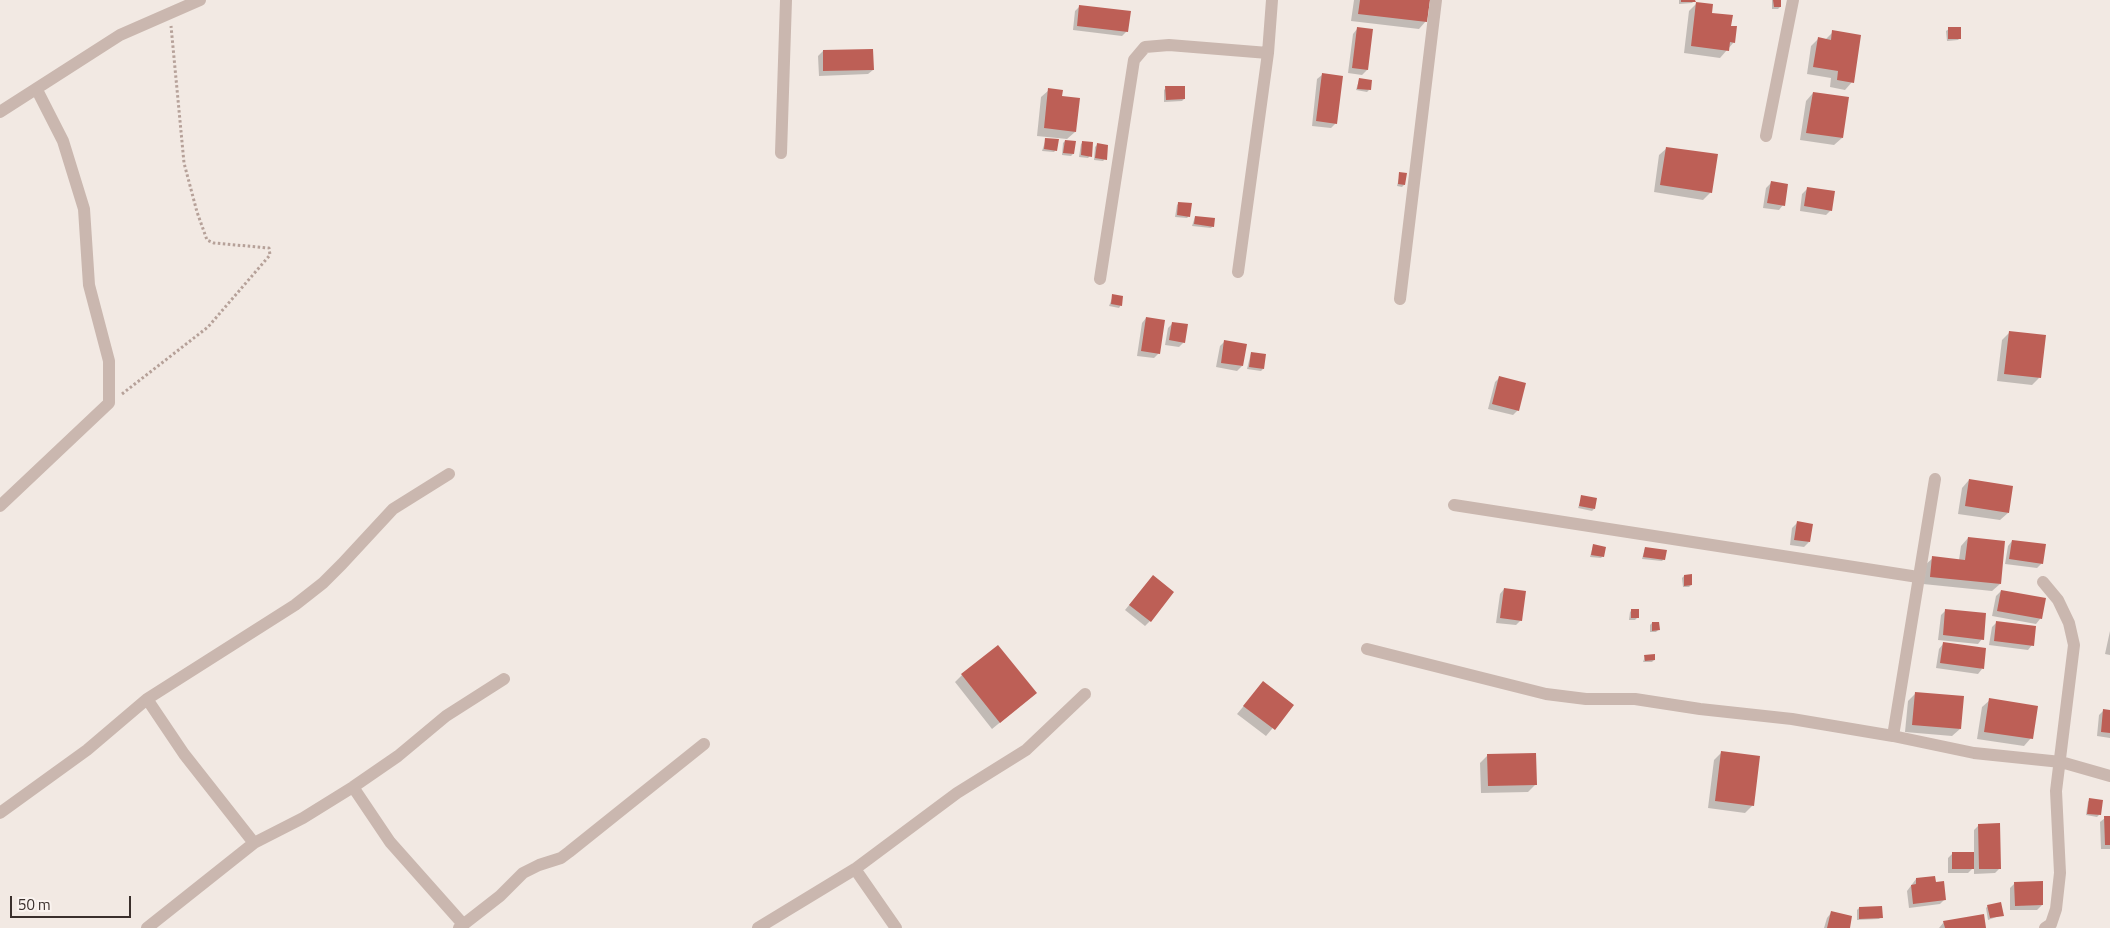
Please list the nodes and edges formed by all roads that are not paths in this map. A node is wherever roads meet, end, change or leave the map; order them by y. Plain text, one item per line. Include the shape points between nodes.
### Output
1 (200, 0) edge
2 (786, 0) edge
3 (1272, 0) edge
4 (1436, 0) edge
5 (1793, 0) edge
6 (1268, 53) junction
7 (37, 90) junction
8 (0, 112) edge
9 (1766, 136) dead end
10 (781, 152) dead end
11 (1238, 272) dead end
12 (1100, 279) dead end
13 (1400, 299) dead end
14 (449, 474) dead end
15 (1935, 479) dead end
16 (1454, 505) dead end
17 (0, 506) edge
18 (1918, 577) junction
19 (2043, 582) dead end
20 (1367, 649) dead end
21 (504, 679) dead end
22 (1085, 694) dead end
23 (147, 699) junction
24 (1893, 736) junction
25 (704, 744) dead end
26 (2061, 762) junction
27 (2110, 776) edge
28 (353, 787) junction
29 (0, 813) edge
30 (254, 843) junction
31 (855, 869) junction
32 (460, 926) edge
33 (147, 928) edge
34 (758, 928) edge
35 (896, 928) edge
36 (2046, 928) edge

1 - 7 street via 120,35
2 - 10 street
3 - 6 street
4 - 13 street
5 - 9 street
6 - 11 street
6 - 12 street via 1169,45 1145,47 1134,60
7 - 8 street
7 - 17 street via 63,141 84,208 89,285 109,361 109,403
14 - 23 street via 393,509 323,583 295,605
15 - 18 street
16 - 18 street
18 - 24 street
19 - 26 street via 2058,600 2074,645
20 - 24 street via 1546,694 1586,699 1635,699
21 - 28 street via 446,716 398,756
22 - 31 street via 1026,750 957,793
23 - 29 street via 87,750
23 - 30 street via 184,754
24 - 26 street via 1974,753
25 - 32 street via 561,858 523,873 500,896
26 - 27 street
26 - 36 street via 2056,791 2060,873 2051,924
28 - 30 street
28 - 32 street via 390,842
30 - 33 street
31 - 34 street
31 - 35 street

